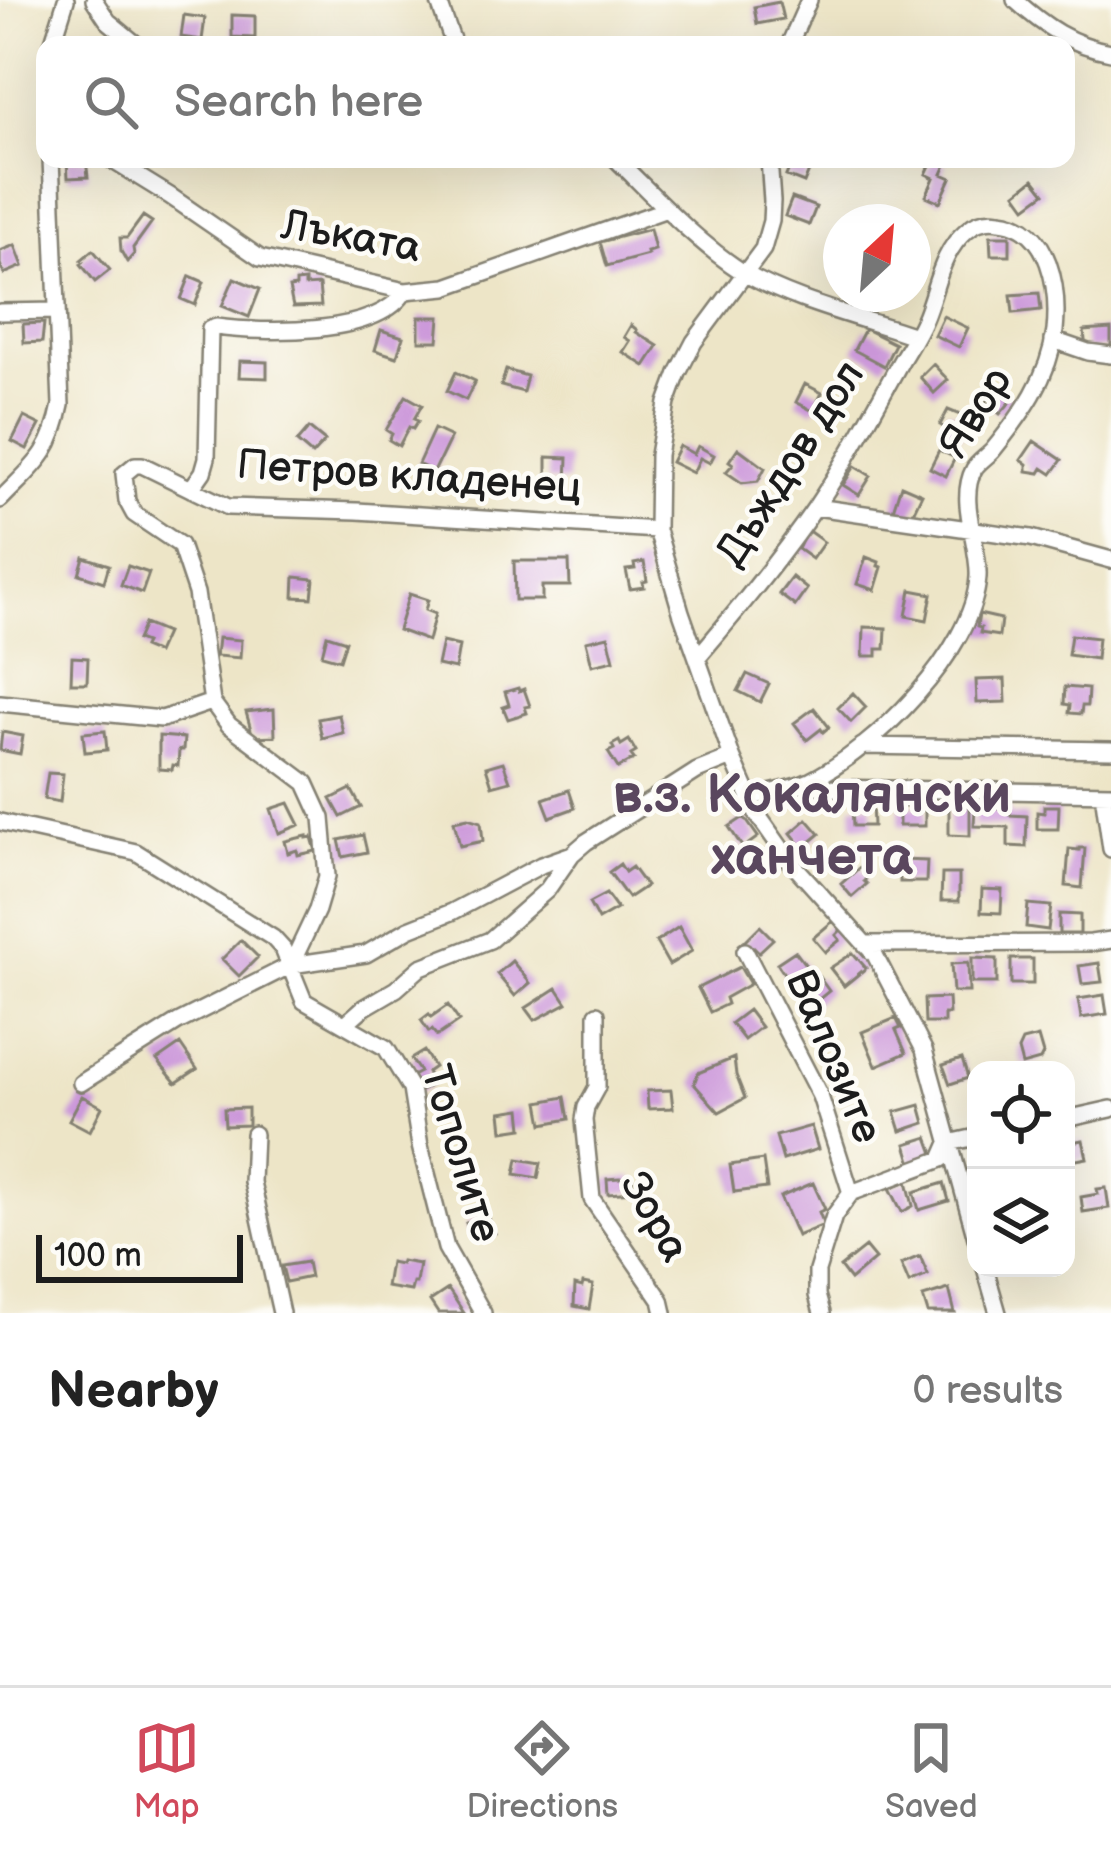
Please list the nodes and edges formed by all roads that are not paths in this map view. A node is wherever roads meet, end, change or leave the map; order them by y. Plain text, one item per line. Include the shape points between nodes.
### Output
1 (66, 0) edge
2 (94, 0) edge
3 (438, 0) edge
4 (809, 0) edge
5 (1015, 0) edge
6 (55, 36) edge
7 (126, 36) edge
8 (451, 36) edge
9 (793, 36) edge
10 (1063, 36) edge
11 (1075, 40) edge
12 (1111, 52) edge
13 (51, 168) edge
14 (124, 168) edge
15 (625, 168) edge
16 (770, 168) edge
17 (667, 208) junction
18 (1025, 230) joint
19 (745, 273) junction
20 (405, 292) junction
21 (0, 311) edge
22 (56, 311) junction
23 (916, 336) junction
24 (1053, 340) junction
25 (1111, 355) edge
26 (191, 489) junction
27 (0, 500) edge
28 (815, 507) junction
29 (970, 527) junction
30 (656, 530) junction
31 (1111, 560) edge
32 (697, 658) junction
33 (212, 702) junction
34 (0, 703) edge
35 (862, 746) junction
36 (1111, 750) edge
37 (732, 757) junction
38 (805, 783) junction
39 (1107, 793) edge
40 (749, 797) junction
41 (0, 822) edge
42 (1111, 849) edge
43 (572, 854) junction
44 (1111, 940) edge
45 (866, 944) junction
46 (745, 951) dead end
47 (291, 965) junction
48 (597, 1014) dead end
49 (345, 1024) junction
50 (81, 1083) dead end
51 (1111, 1109) edge
52 (1075, 1116) edge
53 (254, 1134) dead end
54 (967, 1139) edge
55 (949, 1143) junction
56 (851, 1193) junction
57 (967, 1206) edge
58 (988, 1277) edge
59 (281, 1313) edge
60 (483, 1313) edge
61 (664, 1313) edge
62 (823, 1313) edge
63 (998, 1313) edge

1 - 6 street
2 - 7 street
3 - 8 street
4 - 9 street
5 - 10 street
11 - 12 street
13 - 22 street
14 - 20 street, Лъката via 260,258
15 - 17 street
16 - 19 street via 771,221
17 - 19 street
17 - 20 street, Лъката via 446,287
18 - 23 street, Дъждов дол via 995,220 969,228 945,260
18 - 24 street, Явор via 1050,268
19 - 23 street
19 - 30 street via 672,388 658,455
20 - 26 street via 368,318 322,327 211,329 207,458
21 - 22 street
22 - 27 street via 56,430 44,455
23 - 28 street, Дъждов дол
24 - 25 street
24 - 29 street, Явор via 1034,394 974,469
26 - 30 street, Петров кладенец via 228,507
26 - 33 street, Петров кладенец via 142,465 124,474 134,514 180,545 196,593
28 - 29 street
28 - 32 street, Дъждов дол
29 - 31 street
29 - 35 street, Явор via 978,576 962,630 916,697
30 - 32 street
32 - 37 street
33 - 34 street via 162,719
33 - 47 street via 229,725 307,782 322,818 327,876
35 - 36 street
35 - 38 street, Явор
37 - 40 street
37 - 43 street via 697,771
38 - 39 street
38 - 40 street
39 - 42 street
40 - 45 street via 781,850
41 - 47 street, Тополите via 136,852 273,938
43 - 47 street via 366,954
43 - 49 street via 547,890 490,940 421,967
44 - 45 street
45 - 55 street via 924,1049
46 - 56 street, Валозите via 820,1096
47 - 49 street, Тополите via 304,1001
47 - 50 street
48 - 61 street, Зора via 597,1087 584,1120 592,1199
49 - 60 street, Тополите via 386,1048 411,1089 446,1248
51 - 52 street
53 - 59 street via 252,1182
54 - 55 street
55 - 56 street via 942,1159
55 - 57 street
56 - 62 street via 834,1216 817,1271
58 - 63 street

